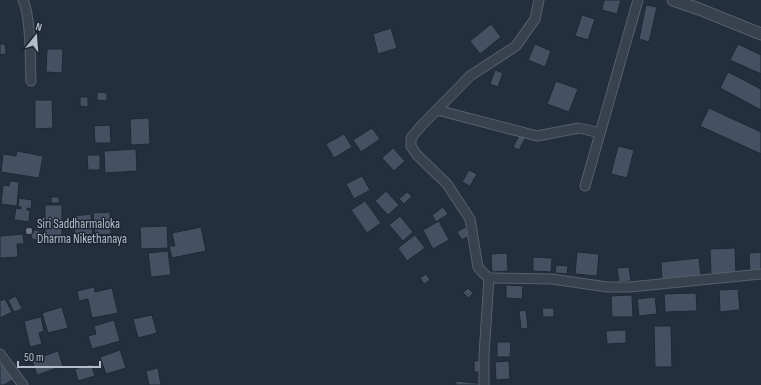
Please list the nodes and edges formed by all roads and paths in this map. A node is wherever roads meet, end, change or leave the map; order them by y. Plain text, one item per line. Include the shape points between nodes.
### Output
1 (23, 0) edge
2 (539, 0) edge
3 (638, 0) edge
4 (673, 0) edge
5 (761, 34) edge
6 (31, 81) dead end
7 (436, 110) junction
8 (600, 133) junction
9 (585, 186) dead end
10 (761, 274) edge
11 (489, 278) junction
12 (0, 354) edge
13 (23, 385) edge
14 (484, 385) edge

1 - 6 street via 27,16
2 - 7 street via 535,19 516,46 470,76
3 - 8 street
4 - 5 street
7 - 8 street via 537,136 578,128
7 - 11 street via 411,138 411,146 416,155 447,184 470,219 478,267
8 - 9 street
10 - 11 street via 630,287 607,287 552,279
11 - 14 street
12 - 13 street

